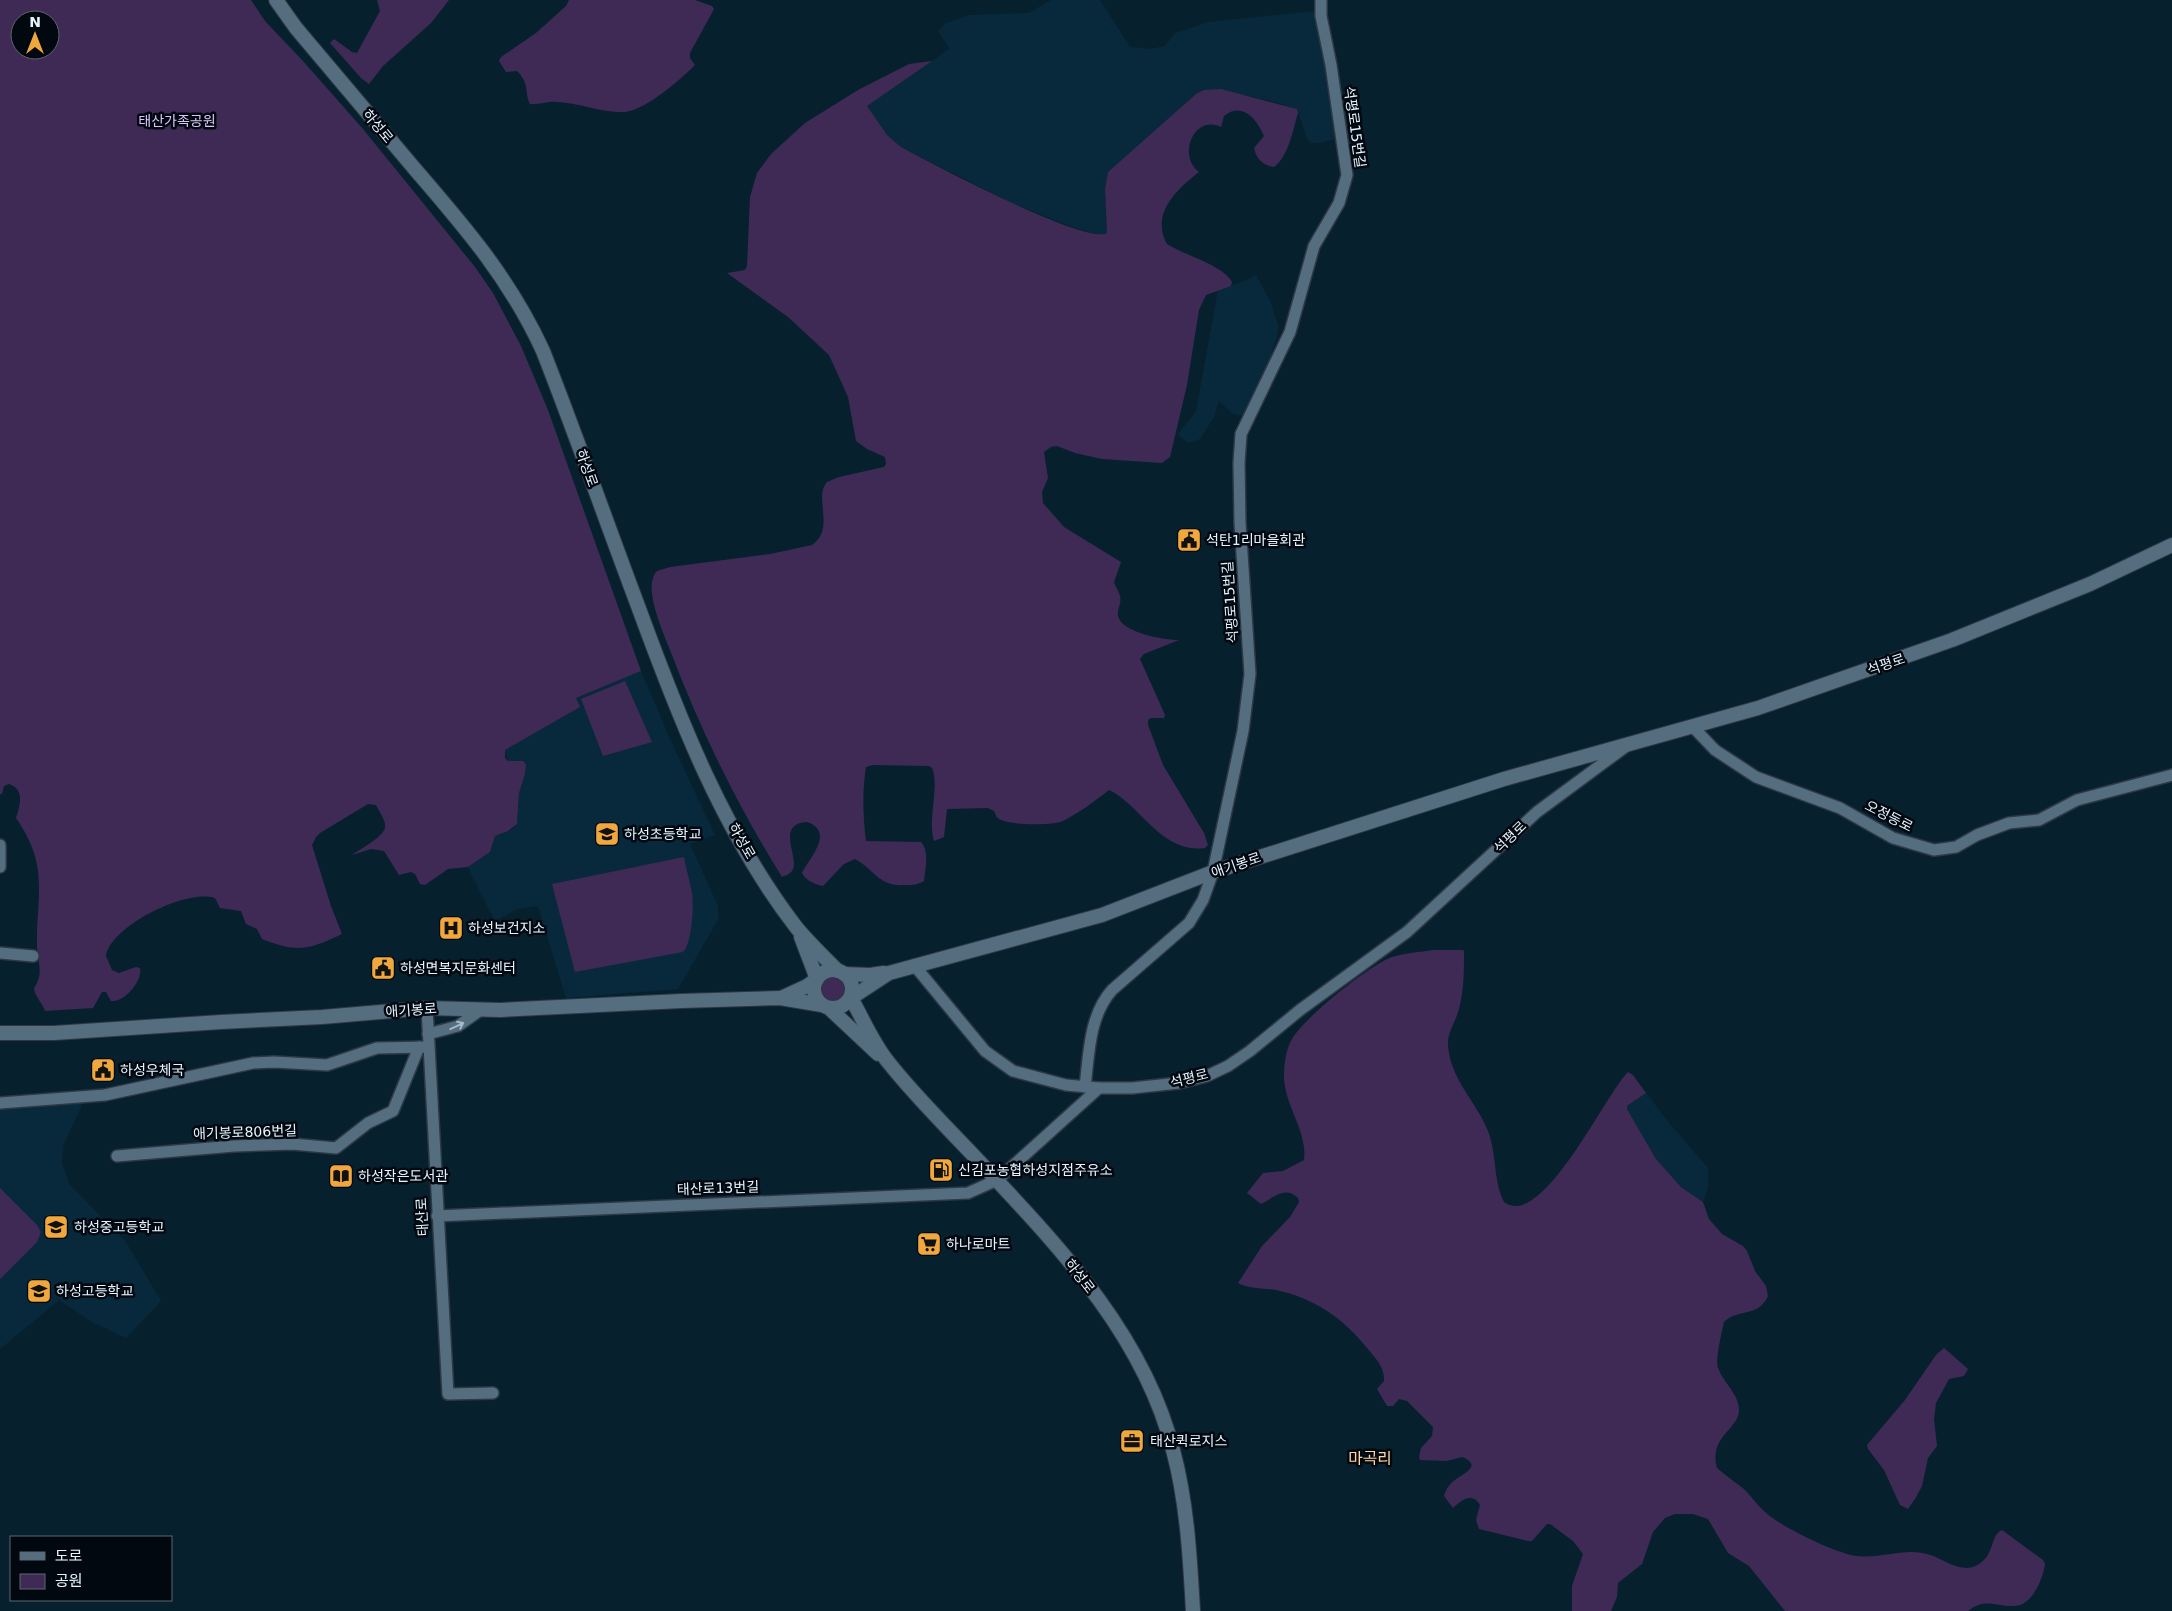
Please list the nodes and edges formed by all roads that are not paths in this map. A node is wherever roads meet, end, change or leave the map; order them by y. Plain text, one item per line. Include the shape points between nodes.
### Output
1 (276, 0) edge
2 (1321, 0) edge
3 (2172, 545) edge
4 (1693, 727) junction
5 (1628, 745) junction
6 (2172, 775) edge
7 (0, 845) edge
8 (0, 867) edge
9 (1213, 872) junction
10 (796, 927) junction
11 (0, 953) edge
12 (33, 956) dead end
13 (914, 965) junction
14 (841, 972) junction
15 (889, 972) junction
16 (817, 979) junction
17 (780, 998) junction
18 (851, 998) junction
19 (826, 1007) junction
20 (427, 1008) junction
21 (482, 1009) junction
22 (0, 1033) edge
23 (428, 1034) junction
24 (424, 1047) junction
25 (888, 1062) junction
26 (1085, 1087) junction
27 (1099, 1088) junction
28 (0, 1103) edge
29 (393, 1111) joint
30 (117, 1156) dead end
31 (997, 1180) junction
32 (437, 1216) junction
33 (493, 1393) dead end
34 (1193, 1611) edge

1 - 10 street, 하성로 via 489,258 531,325 698,760 743,845
2 - 9 street, 석평로15번길 via 1347,175 1339,203 1314,246 1290,332 1241,434 1239,515 1250,674 1243,731
3 - 4 street, 석평로 via 2090,584 1952,640 1758,708
4 - 5 street, 석평로
4 - 6 street, 오정동로 via 1715,750 1756,777 1840,808 1893,838 1934,850 1956,847 2010,823 2039,820 2077,800
5 - 9 street, 애기봉로 via 1512,777
5 - 27 street, 석평로 via 1537,812 1407,932 1228,1066 1207,1076 1179,1083
7 - 8 street
9 - 13 street, 애기봉로 via 1102,915
9 - 26 street, 석평로15번길 via 1203,900 1189,923 1102,1001 1096,1017
10 - 14 street, 하성로
10 - 16 street
11 - 12 street
13 - 15 street, 애기봉로
13 - 26 street, 석평로 via 985,1050 1000,1063 1030,1077
14 - 15 street via 870,975
14 - 16 street via 826,972
14 - 18 street via 852,984
15 - 18 street, 애기봉로
16 - 17 street
16 - 19 street via 815,996
17 - 19 street, 애기봉로
17 - 21 street, 애기봉로
18 - 19 street via 842,1006
18 - 25 street, 하성로
19 - 25 street
20 - 21 street, 애기봉로
20 - 22 street, 애기봉로 via 54,1033
20 - 23 street, 태산로
23 -> 21 street via 458,1026
23 - 24 street, 태산로
24 - 28 street via 377,1048 327,1065 253,1062 105,1095
24 - 29 street, 태산로
24 - 32 street, 태산로
25 - 31 street, 하성로
26 - 27 street, 석평로
27 - 31 street, 태산로13번길
29 - 30 street, 애기봉로806번길 via 368,1123 336,1148 292,1144 234,1146
31 - 32 street, 태산로13번길 via 968,1193
31 - 34 street, 하성로 via 1056,1246 1110,1314 1144,1373 1164,1420 1180,1477
32 - 33 street, 태산로 via 448,1394

